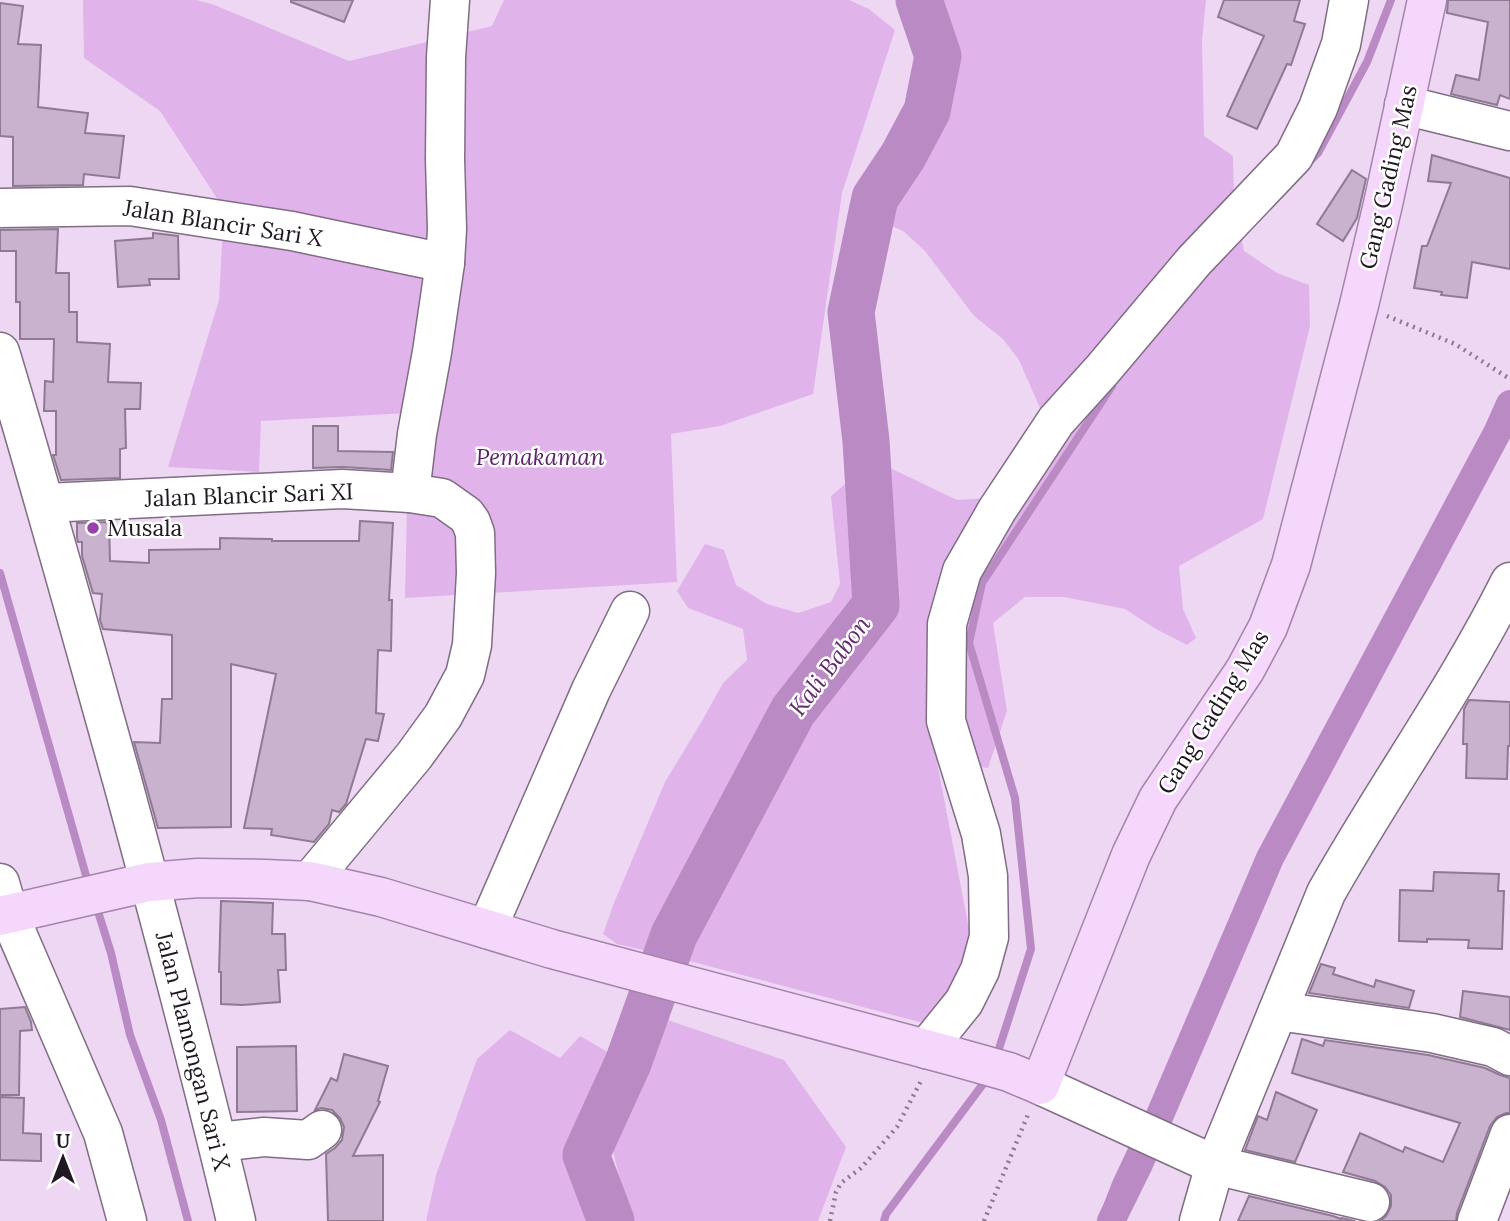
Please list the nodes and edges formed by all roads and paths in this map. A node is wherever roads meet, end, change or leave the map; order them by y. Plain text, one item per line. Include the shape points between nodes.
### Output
1 (450, 0) edge
2 (1349, 0) edge
3 (1427, 0) edge
4 (1404, 105) junction
5 (1510, 131) edge
6 (0, 208) edge
7 (444, 263) junction
8 (1359, 305) junction
9 (0, 352) edge
10 (1510, 379) edge
11 (410, 493) junction
12 (46, 503) junction
13 (1510, 582) edge
14 (630, 611) dead end
15 (310, 881) junction
16 (137, 884) junction
17 (11, 906) edge
18 (488, 929) junction
19 (1278, 1011) junction
20 (939, 1052) junction
21 (1510, 1056) edge
22 (1037, 1084) junction
23 (323, 1130) dead end
24 (1510, 1134) edge
25 (218, 1142) junction
26 (1203, 1159) junction
27 (1370, 1202) dead end
28 (127, 1221) edge
29 (236, 1221) edge
30 (830, 1221) edge
31 (984, 1221) edge
32 (1199, 1221) edge
33 (1477, 1221) edge

1 - 7 street
2 - 20 street via 1341,44 1318,108 1294,156 1194,261 1056,421 962,571 947,624 946,721 981,834 988,876 989,937 980,970
3 - 4 main road, Gang Gading Mas
4 - 5 street
4 - 8 main road, Gang Gading Mas
6 - 7 street, Jalan Blancir Sari X via 130,206 292,231
7 - 11 street
8 - 10 path via 1455,344
8 - 22 main road, Gang Gading Mas via 1295,552 1268,627 1245,670 1158,799
9 - 12 street, Jalan Plamongan Sari X
11 - 12 street, Jalan Blancir Sari XI via 342,489
11 - 15 street, Jalan Blancir Sari XI via 442,498 459,508 475,533 472,645 465,675 421,746
12 - 16 street, Jalan Plamongan Sari X
13 - 19 street via 1326,893
14 - 18 street
15 - 16 main road via 198,878
15 - 18 main road
16 - 17 main road
16 - 25 street, Jalan Plamongan Sari X
17 - 28 street via 103,1133
18 - 20 main road
19 - 21 street via 1432,1033 1493,1047
19 - 26 street
20 - 22 main road
20 - 30 path via 897,1127 841,1184
22 - 26 street
22 - 31 path
23 - 25 street via 308,1140
24 - 33 street
25 - 29 street, Jalan Plamongan Sari X
26 - 27 street
26 - 32 street

